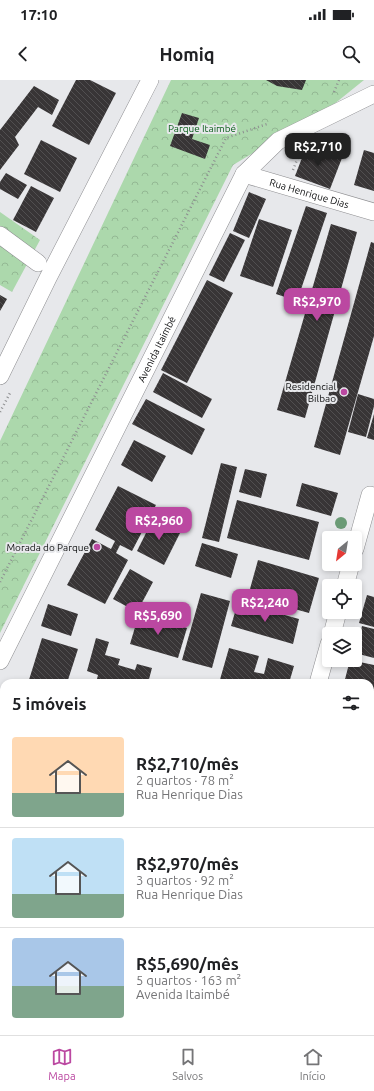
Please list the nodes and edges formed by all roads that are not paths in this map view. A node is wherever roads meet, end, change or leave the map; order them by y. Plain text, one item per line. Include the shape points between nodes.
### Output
1 (150, 80) edge
2 (374, 94) edge
3 (244, 174) junction
4 (374, 212) edge
5 (0, 235) edge
6 (38, 263) dead end
7 (0, 376) edge
8 (370, 495) dead end
9 (360, 531) edge
10 (0, 661) edge
11 (323, 667) edge
12 (319, 679) edge

1 - 7 street
2 - 3 street, Avenida Itaimbé via 278,141
3 - 4 street, Rua Henrique Dias
3 - 10 street, Avenida Itaimbé
5 - 6 street
8 - 9 street
11 - 12 street

